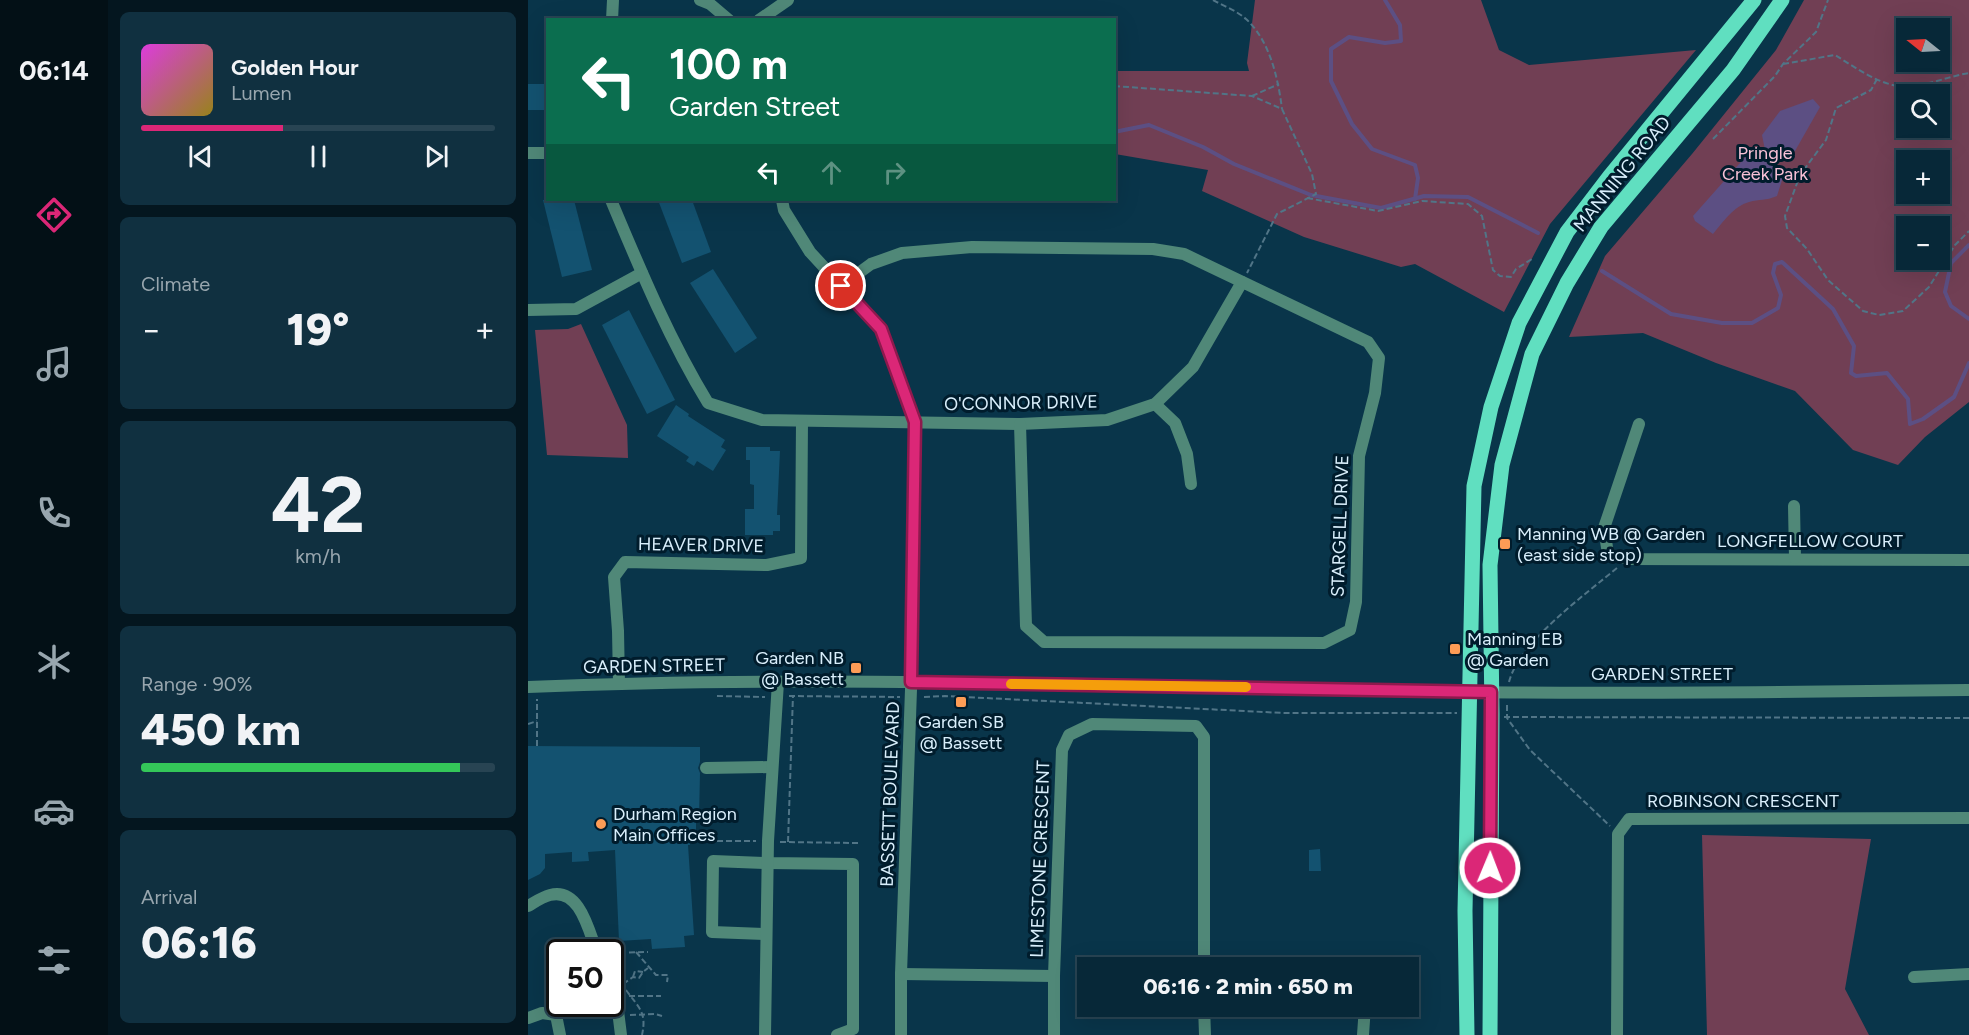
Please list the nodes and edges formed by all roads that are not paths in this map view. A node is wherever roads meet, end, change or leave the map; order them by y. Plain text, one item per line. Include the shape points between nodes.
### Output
1 (613, 0) edge
2 (700, 0) edge
3 (788, 0) edge
4 (1754, 0) edge
5 (1782, 0) edge
6 (612, 18) edge
7 (727, 18) edge
8 (762, 18) edge
9 (528, 153) edge
10 (546, 153) edge
11 (611, 201) edge
12 (783, 201) edge
13 (642, 273) junction
14 (1242, 282) junction
15 (841, 286) junction
16 (528, 310) edge
17 (1155, 404) junction
18 (802, 421) junction
19 (915, 422) junction
20 (1020, 424) junction
21 (1639, 424) dead end
22 (1191, 484) dead end
23 (1794, 506) dead end
24 (1795, 558) junction
25 (1969, 560) edge
26 (778, 682) junction
27 (911, 682) junction
28 (619, 683) junction
29 (528, 687) edge
30 (1969, 690) edge
31 (1469, 692) junction
32 (1491, 692) junction
33 (771, 767) junction
34 (706, 768) dead end
35 (1969, 818) edge
36 (767, 863) junction
37 (528, 906) edge
38 (766, 934) junction
39 (592, 939) edge
40 (1204, 957) edge
41 (902, 974) junction
42 (1969, 974) edge
43 (1054, 976) junction
44 (1914, 977) dead end
45 (618, 1017) edge
46 (1204, 1017) edge
47 (1364, 1017) edge
48 (528, 1018) edge
49 (560, 1035) edge
50 (621, 1035) edge
51 (765, 1035) edge
52 (837, 1035) edge
53 (901, 1035) edge
54 (1054, 1035) edge
55 (1204, 1035) edge
56 (1363, 1035) edge
57 (1467, 1035) edge
58 (1490, 1035) edge
59 (1617, 1035) edge

1 - 6 street
2 - 7 street via 710,3
3 - 8 street
4 - 31 main road, MANNING ROAD via 1567,232 1519,323 1491,407 1474,486
5 - 32 main road, MANNING ROAD via 1733,70 1601,227 1572,273 1532,354 1500,477 1490,565
9 - 10 street
11 - 13 street, O'CONNOR DRIVE
12 - 15 street, BASSETT BOULEVARD via 784,210 810,252
13 - 16 street via 576,309
13 - 18 street, O'CONNOR DRIVE via 682,361 708,403 762,420
14 - 15 street, STARGELL DRIVE via 1184,254 1153,249 972,247 902,253 872,264
14 - 17 street, O'CONNOR DRIVE via 1193,367
14 - 20 street, STARGELL DRIVE via 1368,342 1379,358 1375,393 1359,456 1356,602 1350,630 1324,643 1044,642 1026,626
15 - 19 street, BASSETT BOULEVARD via 881,329
17 - 20 street, O'CONNOR DRIVE via 1107,420
17 - 22 street via 1175,423 1187,454
18 - 19 street, O'CONNOR DRIVE
18 - 28 street, HEAVER DRIVE via 801,558 767,565 625,562 614,577
19 - 20 street, O'CONNOR DRIVE
19 - 27 street, BASSETT BOULEVARD
21 - 24 street, LONGFELLOW COURT via 1604,528 1608,554 1628,559
23 - 24 street
24 - 25 street, LONGFELLOW COURT
26 - 27 street, GARDEN STREET
26 - 28 street, GARDEN STREET
26 - 33 street
27 - 31 street, GARDEN STREET
27 - 41 street, BASSETT BOULEVARD
28 - 29 street, GARDEN STREET
30 - 32 street, GARDEN STREET
31 - 32 street, GARDEN STREET
31 - 57 main road, MANNING ROAD
32 - 58 main road, MANNING ROAD
33 - 34 street
33 - 36 street
35 - 59 street, ROBINSON CRESCENT via 1629,819 1618,834
36 - 38 street
36 - 38 street via 713,861 712,932
36 - 52 street via 853,864 852,1029
37 - 39 street via 549,895 563,894 578,906
38 - 51 street
40 - 43 street, LIMESTONE CRESCENT via 1204,737 1196,726 1092,724 1069,735 1062,750
41 - 43 street
41 - 53 street, BASSETT BOULEVARD
42 - 44 street
43 - 54 street, LIMESTONE CRESCENT
45 - 50 street
46 - 55 street
47 - 56 street
48 - 49 street via 542,1013 556,1015

